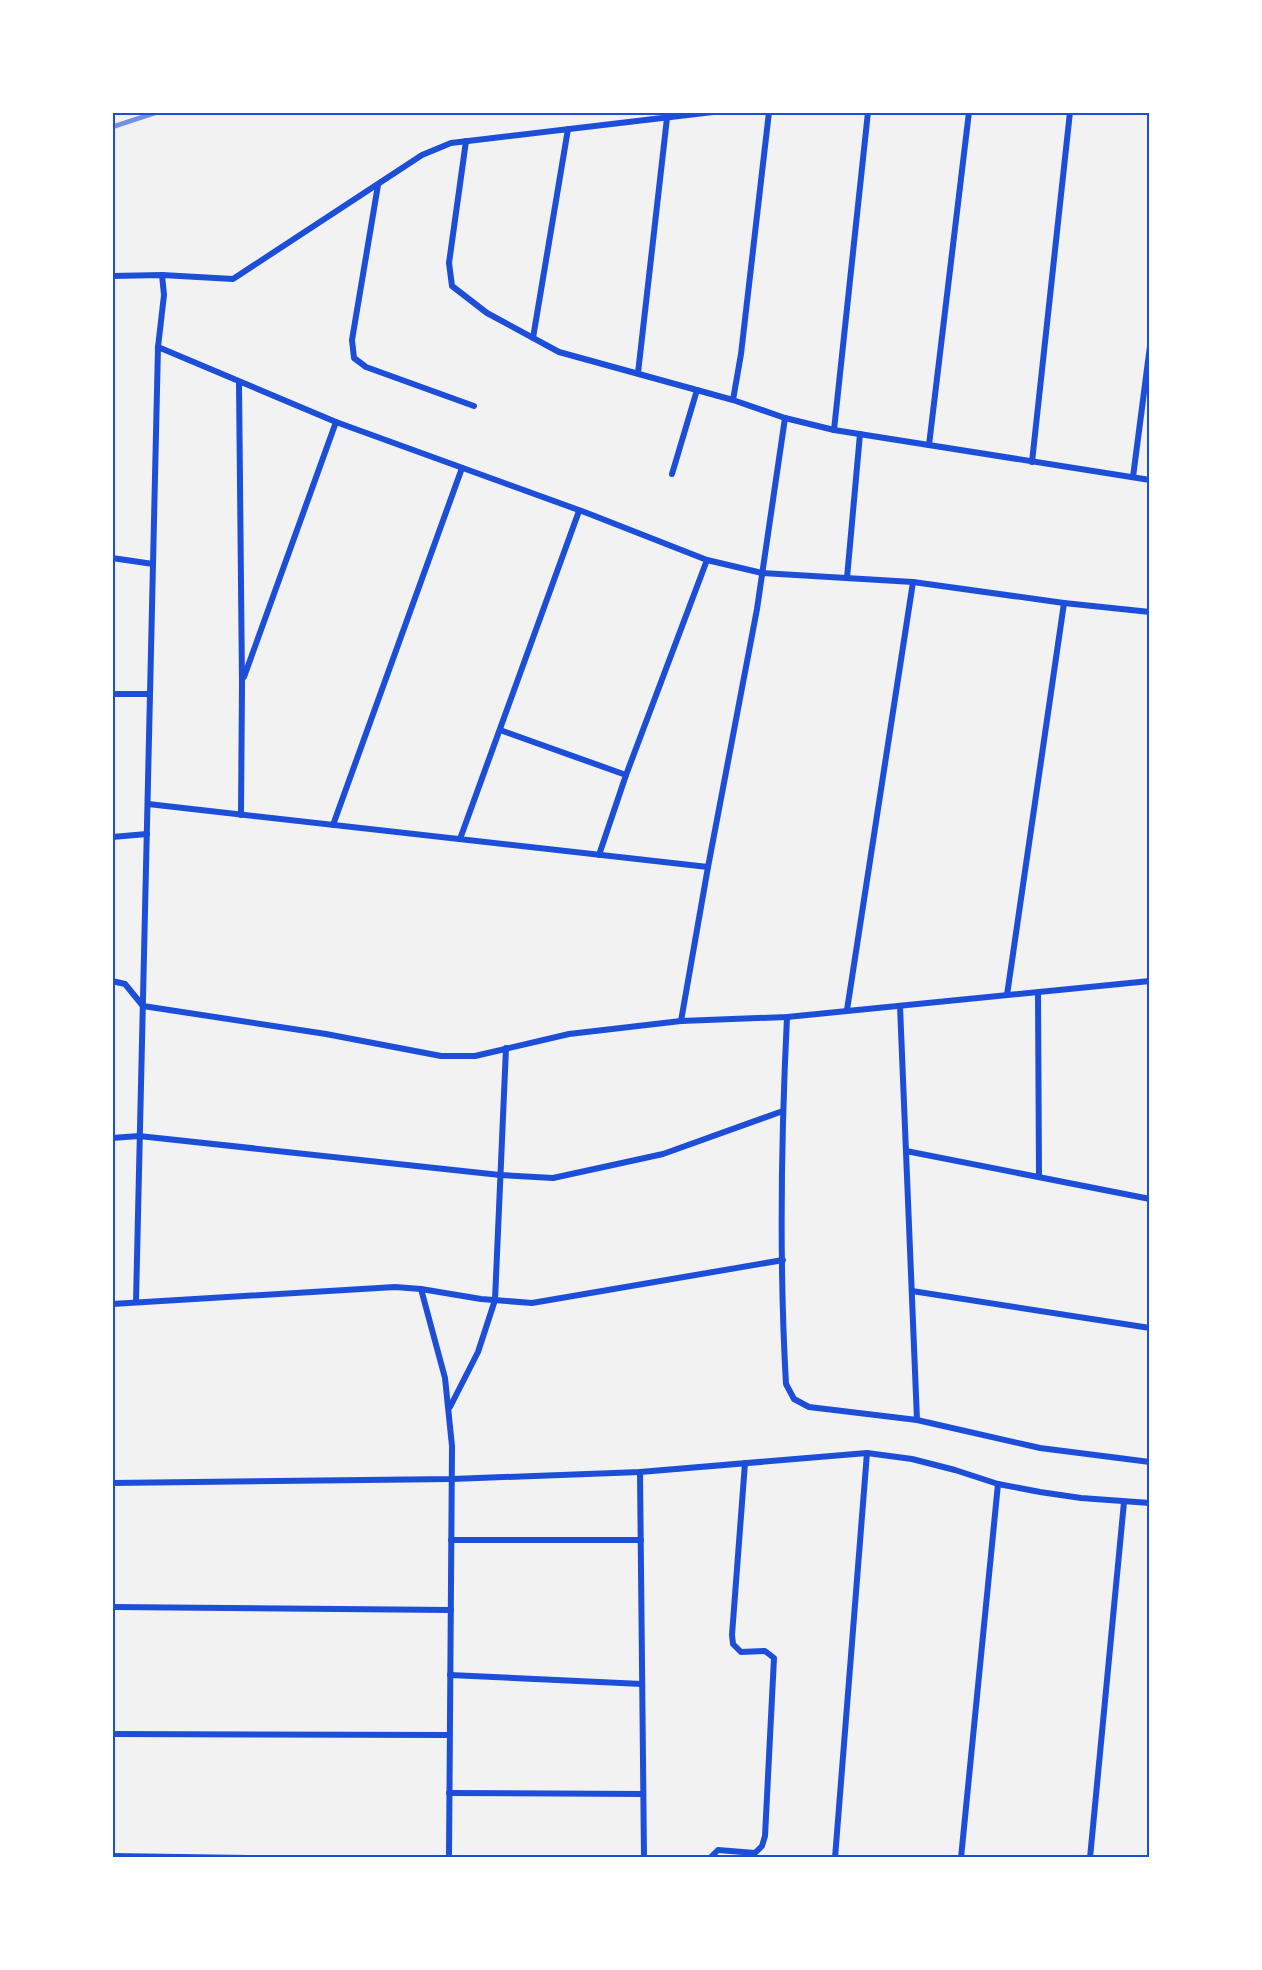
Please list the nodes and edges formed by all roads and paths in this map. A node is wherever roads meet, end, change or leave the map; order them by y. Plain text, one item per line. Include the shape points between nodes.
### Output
1 (713, 112) edge
2 (769, 112) edge
3 (868, 112) edge
4 (969, 112) edge
5 (1070, 112) edge
6 (667, 118) junction
7 (568, 129) junction
8 (466, 141) junction
9 (378, 184) junction
10 (162, 275) junction
11 (112, 276) edge
12 (533, 338) junction
13 (1149, 346) edge
14 (158, 347) junction
15 (638, 373) junction
16 (239, 383) junction
17 (697, 390) junction
18 (733, 400) junction
19 (474, 406) dead end
20 (785, 418) junction
21 (336, 422) junction
22 (834, 430) junction
23 (860, 434) junction
24 (929, 445) junction
25 (1032, 462) junction
26 (462, 468) junction
27 (672, 474) dead end
28 (1133, 477) junction
29 (1149, 480) edge
30 (579, 511) junction
31 (112, 558) edge
32 (707, 560) junction
33 (153, 564) junction
34 (762, 573) junction
35 (847, 578) junction
36 (913, 582) junction
37 (1064, 603) junction
38 (1149, 612) edge
39 (242, 683) junction
40 (112, 694) edge
41 (150, 694) junction
42 (500, 730) junction
43 (626, 774) junction
44 (148, 804) junction
45 (241, 815) junction
46 (333, 825) junction
47 (147, 834) junction
48 (112, 837) edge
49 (460, 839) junction
50 (599, 855) junction
51 (708, 867) junction
52 (112, 981) edge
53 (1149, 981) edge
54 (1038, 993) junction
55 (1007, 996) junction
56 (143, 1006) junction
57 (900, 1006) junction
58 (847, 1010) junction
59 (787, 1017) junction
60 (681, 1021) junction
61 (506, 1048) junction
62 (783, 1111) junction
63 (139, 1136) junction
64 (112, 1138) edge
65 (906, 1151) junction
66 (500, 1176) junction
67 (1039, 1177) junction
68 (1149, 1199) edge
69 (783, 1260) junction
70 (421, 1289) junction
71 (912, 1291) junction
72 (495, 1300) junction
73 (136, 1302) junction
74 (112, 1304) edge
75 (1149, 1328) edge
76 (450, 1408) junction
77 (916, 1420) junction
78 (867, 1453) junction
79 (1149, 1462) edge
80 (745, 1463) junction
81 (640, 1472) junction
82 (452, 1479) junction
83 (112, 1483) edge
84 (998, 1484) junction
85 (1124, 1502) junction
86 (1149, 1503) edge
87 (451, 1540) junction
88 (641, 1540) junction
89 (112, 1607) edge
90 (451, 1610) junction
91 (450, 1675) junction
92 (642, 1684) junction
93 (112, 1734) edge
94 (450, 1735) junction
95 (449, 1793) junction
96 (643, 1794) junction
97 (112, 1856) edge
98 (248, 1857) edge
99 (449, 1857) edge
100 (644, 1857) edge
101 (710, 1857) edge
102 (836, 1857) edge
103 (961, 1857) edge
104 (1090, 1857) edge

1 - 6 street
2 - 18 street
3 - 22 street
4 - 24 street
5 - 25 street
6 - 7 street
6 - 15 street
7 - 8 street
7 - 12 street
8 - 9 street via 422,155
8 - 12 street via 449,263 452,285 487,313
9 - 10 street via 233,279
9 - 19 street via 352,340 354,358 366,367
10 - 11 street
10 - 14 street via 164,295
12 - 15 street via 560,352
13 - 28 street
14 - 16 street
14 - 33 street
15 - 17 street
16 - 21 street
16 - 39 street
17 - 18 street
17 - 27 street
18 - 20 street
20 - 22 street
20 - 34 street
21 - 26 street
21 - 39 street
22 - 23 street
23 - 24 street
23 - 35 street
24 - 25 street
25 - 28 street
26 - 30 street
26 - 46 street
28 - 29 street
30 - 32 street
30 - 42 street
31 - 33 street
32 - 34 street
32 - 43 street
33 - 41 street
34 - 35 street
34 - 51 street
35 - 36 street
36 - 37 street
36 - 58 street
37 - 38 street
37 - 55 street
39 - 45 street
40 - 41 street
41 - 44 street
42 - 43 street
42 - 49 street
43 - 50 street
44 - 45 street
44 - 47 street
45 - 46 street
46 - 49 street
47 - 48 street
47 - 56 street
49 - 50 street
50 - 51 street
51 - 60 street
52 - 56 street via 124,984
53 - 54 street
54 - 55 street
54 - 67 street
55 - 57 street
56 - 61 street via 441,1056 475,1056
56 - 63 street
57 - 58 street
57 - 65 street
58 - 59 street
59 - 60 street
59 - 62 street
60 - 61 street via 569,1034
61 - 66 street
62 - 66 street via 663,1154 553,1178
62 - 69 street
63 - 64 street
63 - 66 street
63 - 73 street
65 - 67 street
65 - 71 street
66 - 72 street
67 - 68 street
69 - 72 street via 543,1302
69 - 77 street via 786,1384 794,1399 818,1408
70 - 72 street
70 - 73 street via 395,1287
70 - 76 street
71 - 75 street
71 - 77 street
72 - 76 street via 478,1352
73 - 74 street
76 - 82 street
77 - 79 street via 1040,1448
78 - 80 street
78 - 84 street via 912,1459
78 - 102 street
80 - 81 street
80 - 101 street via 732,1635 733,1644 741,1652 765,1651 774,1658 765,1836 755,1853 718,1850
81 - 82 street
81 - 88 street
82 - 83 street
82 - 87 street
84 - 85 street
84 - 103 street
85 - 86 street
85 - 104 street
87 - 88 street
87 - 90 street
88 - 92 street
89 - 90 street
90 - 91 street
91 - 92 street
91 - 94 street
92 - 96 street
93 - 94 street
94 - 95 street
95 - 96 street
95 - 99 street
96 - 100 street
97 - 98 street

